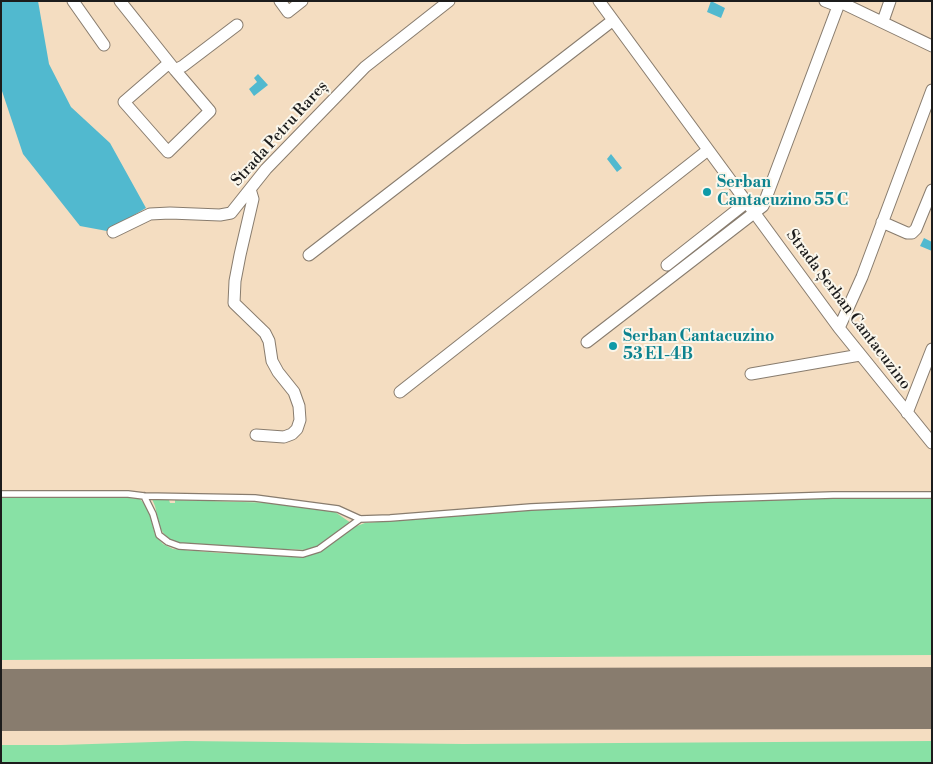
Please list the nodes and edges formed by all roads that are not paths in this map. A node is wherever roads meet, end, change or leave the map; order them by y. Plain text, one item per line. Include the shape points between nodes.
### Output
1 (73, 1) edge
2 (120, 1) edge
3 (280, 1) edge
4 (302, 1) edge
5 (449, 1) edge
6 (599, 1) edge
7 (825, 1) edge
8 (890, 1) edge
9 (839, 3) edge
10 (883, 21) junction
11 (608, 24) junction
12 (237, 25) dead end
13 (104, 45) dead end
14 (932, 46) edge
15 (172, 67) junction
16 (932, 90) edge
17 (708, 150) junction
18 (250, 189) junction
19 (932, 190) edge
20 (747, 202) junction
21 (754, 213) junction
22 (882, 222) junction
23 (113, 232) dead end
24 (310, 255) dead end
25 (667, 265) dead end
26 (839, 328) junction
27 (587, 342) dead end
28 (932, 349) edge
29 (860, 355) junction
30 (751, 374) dead end
31 (400, 392) dead end
32 (907, 413) junction
33 (256, 435) dead end
34 (932, 443) edge
35 (1, 494) edge
36 (932, 494) edge
37 (144, 496) junction
38 (360, 519) junction

1 - 13 street
2 - 15 street
3 - 4 street via 288,12
5 - 18 street, Strada Petru Rareș via 365,67
6 - 11 street, Strada Șerban Cantacuzino
7 - 9 street
8 - 10 street
9 - 10 street
9 - 21 street via 763,206
10 - 14 street
11 - 17 street, Strada Șerban Cantacuzino
11 - 24 street
12 - 15 street via 183,66
15 - 15 street via 124,102 168,152 210,111
16 - 22 street
17 - 20 street, Strada Șerban Cantacuzino
17 - 31 street
18 - 23 street, Strada Petru Rareș via 232,213 220,216 150,214
18 - 33 street via 253,199 235,280 234,303 265,333 272,361 294,392 300,420 297,429 284,437
19 - 22 street via 912,233
20 - 21 street, Strada Șerban Cantacuzino
20 - 25 street
21 - 26 street, Strada Șerban Cantacuzino
21 - 27 street
22 - 26 street
26 - 29 street, Strada Șerban Cantacuzino
28 - 32 street
29 - 30 street
29 - 32 street, Strada Șerban Cantacuzino
32 - 34 street, Strada Șerban Cantacuzino
35 - 37 lane
36 - 38 lane via 531,506
37 - 38 lane via 254,498 338,509
37 - 38 lane via 154,514 159,535 179,546 304,554 319,549

